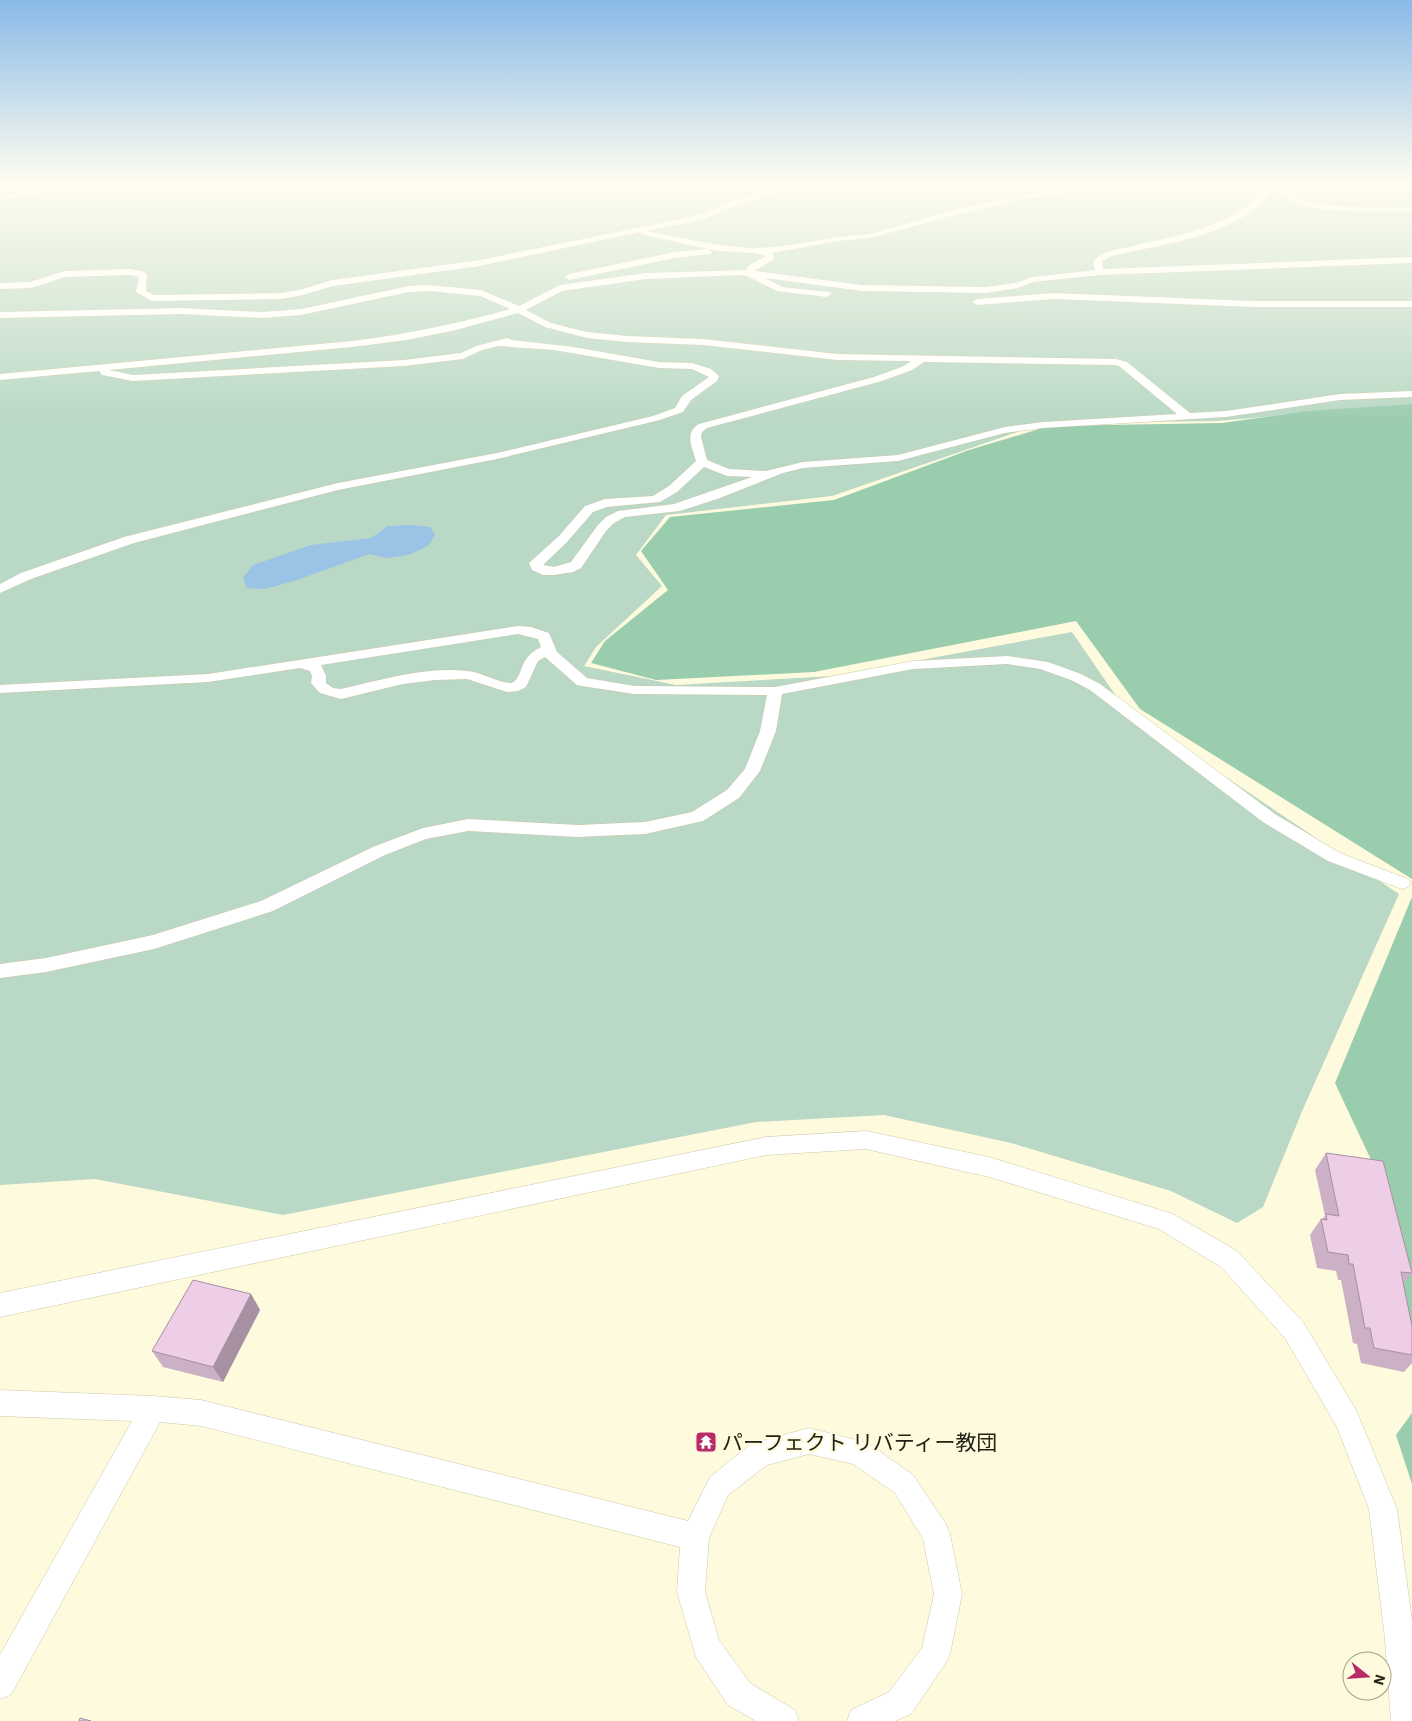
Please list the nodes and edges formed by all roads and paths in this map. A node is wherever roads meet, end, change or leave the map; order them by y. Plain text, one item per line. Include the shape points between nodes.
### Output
1 (470, 264) edge
2 (631, 264) edge
3 (758, 264) edge
4 (1097, 264) edge
5 (1300, 264) edge
6 (1100, 272) junction
7 (749, 273) junction
8 (0, 286) edge
9 (560, 288) junction
10 (885, 299) dead end
11 (966, 302) dead end
12 (1412, 304) edge
13 (519, 310) junction
14 (0, 316) edge
15 (564, 330) junction
16 (496, 343) junction
17 (921, 359) junction
18 (104, 367) junction
19 (0, 377) edge
20 (1412, 394) edge
21 (1188, 417) junction
22 (702, 462) junction
23 (722, 470) junction
24 (778, 471) junction
25 (716, 495) junction
26 (0, 588) edge
27 (548, 649) junction
28 (302, 664) junction
29 (0, 689) edge
30 (775, 691) junction
31 (1402, 883) dead end
32 (0, 971) edge
33 (0, 1305) edge
34 (0, 1403) edge
35 (153, 1409) junction
36 (695, 1537) junction
37 (0, 1684) edge
38 (784, 1721) edge
39 (862, 1721) edge
40 (1406, 1721) edge

1 - 8 lane via 332,283 281,296 152,298 141,292 144,276 129,272 64,274 31,285
2 - 9 lane via 567,278
3 - 7 lane
4 - 6 lane
5 - 6 lane
6 - 7 lane via 1032,280 986,290 937,291 862,288
7 - 9 lane via 646,276
7 - 10 lane via 780,289
9 - 13 lane
11 - 12 lane via 1053,296 1253,304
13 - 14 lane via 480,294 430,288 328,308 271,315 182,311
13 - 15 lane
13 - 18 lane via 406,337
15 - 16 lane
15 - 17 lane via 627,339 703,342 837,357
16 - 18 lane via 463,356 259,372 132,378 106,373
16 - 26 lane via 550,346 653,364 696,367 714,376 686,398 679,410 656,418 497,456 338,487 129,540
17 - 21 lane via 1116,362 1123,364
17 - 22 lane via 908,368 878,379 703,426 696,430 695,437
18 - 19 lane
20 - 21 lane via 1340,397
21 - 24 lane via 1034,426 1005,430 898,458 803,465
22 - 23 lane
22 - 25 lane via 673,489 656,499 605,503 589,509 563,539 540,558 537,567 543,571 568,570 576,565 602,528 622,514 676,508
23 - 24 lane via 743,474
23 - 25 lane via 724,478
24 - 25 lane
27 - 28 lane via 544,636 518,630
27 - 28 lane via 534,657 525,678 519,686 511,688 483,677 447,674 341,694 331,693 322,690 316,668
27 - 30 lane via 582,682 634,690
28 - 29 lane via 208,678
30 - 31 lane via 913,665 1007,660 1043,665 1094,687 1269,818 1334,857
30 - 32 lane via 768,731 752,771 734,794 697,817 645,828 578,831 468,826 423,834 267,906 154,942 46,965
33 - 40 lane via 766,1146 866,1140 989,1166 1165,1221 1229,1259 1294,1330 1347,1418 1383,1509 1400,1639
34 - 35 lane
35 - 36 lane via 201,1413
35 - 37 lane
36 - 38 lane via 690,1592 706,1647 739,1694
36 - 39 lane via 719,1486 760,1453 809,1441 859,1452 904,1484 936,1534 948,1594 935,1654 900,1703

